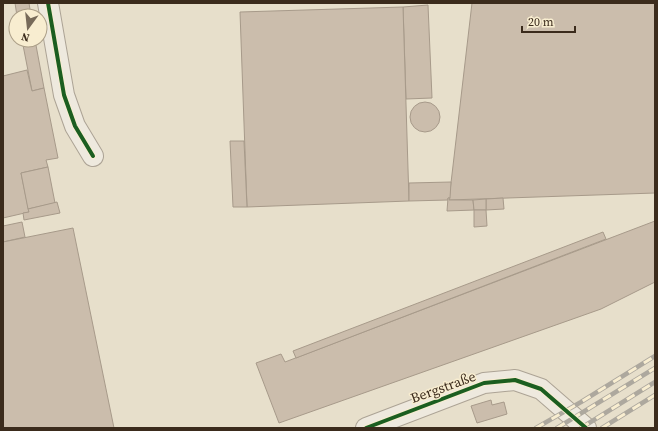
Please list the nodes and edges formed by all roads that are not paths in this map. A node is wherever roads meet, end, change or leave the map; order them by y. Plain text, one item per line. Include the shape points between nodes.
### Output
1 (48, 3) edge
2 (93, 156) dead end
3 (366, 428) edge
4 (586, 428) edge

1 - 2 street via 64,95 75,126
3 - 4 street, Bergstraße via 484,384 515,380 541,389

